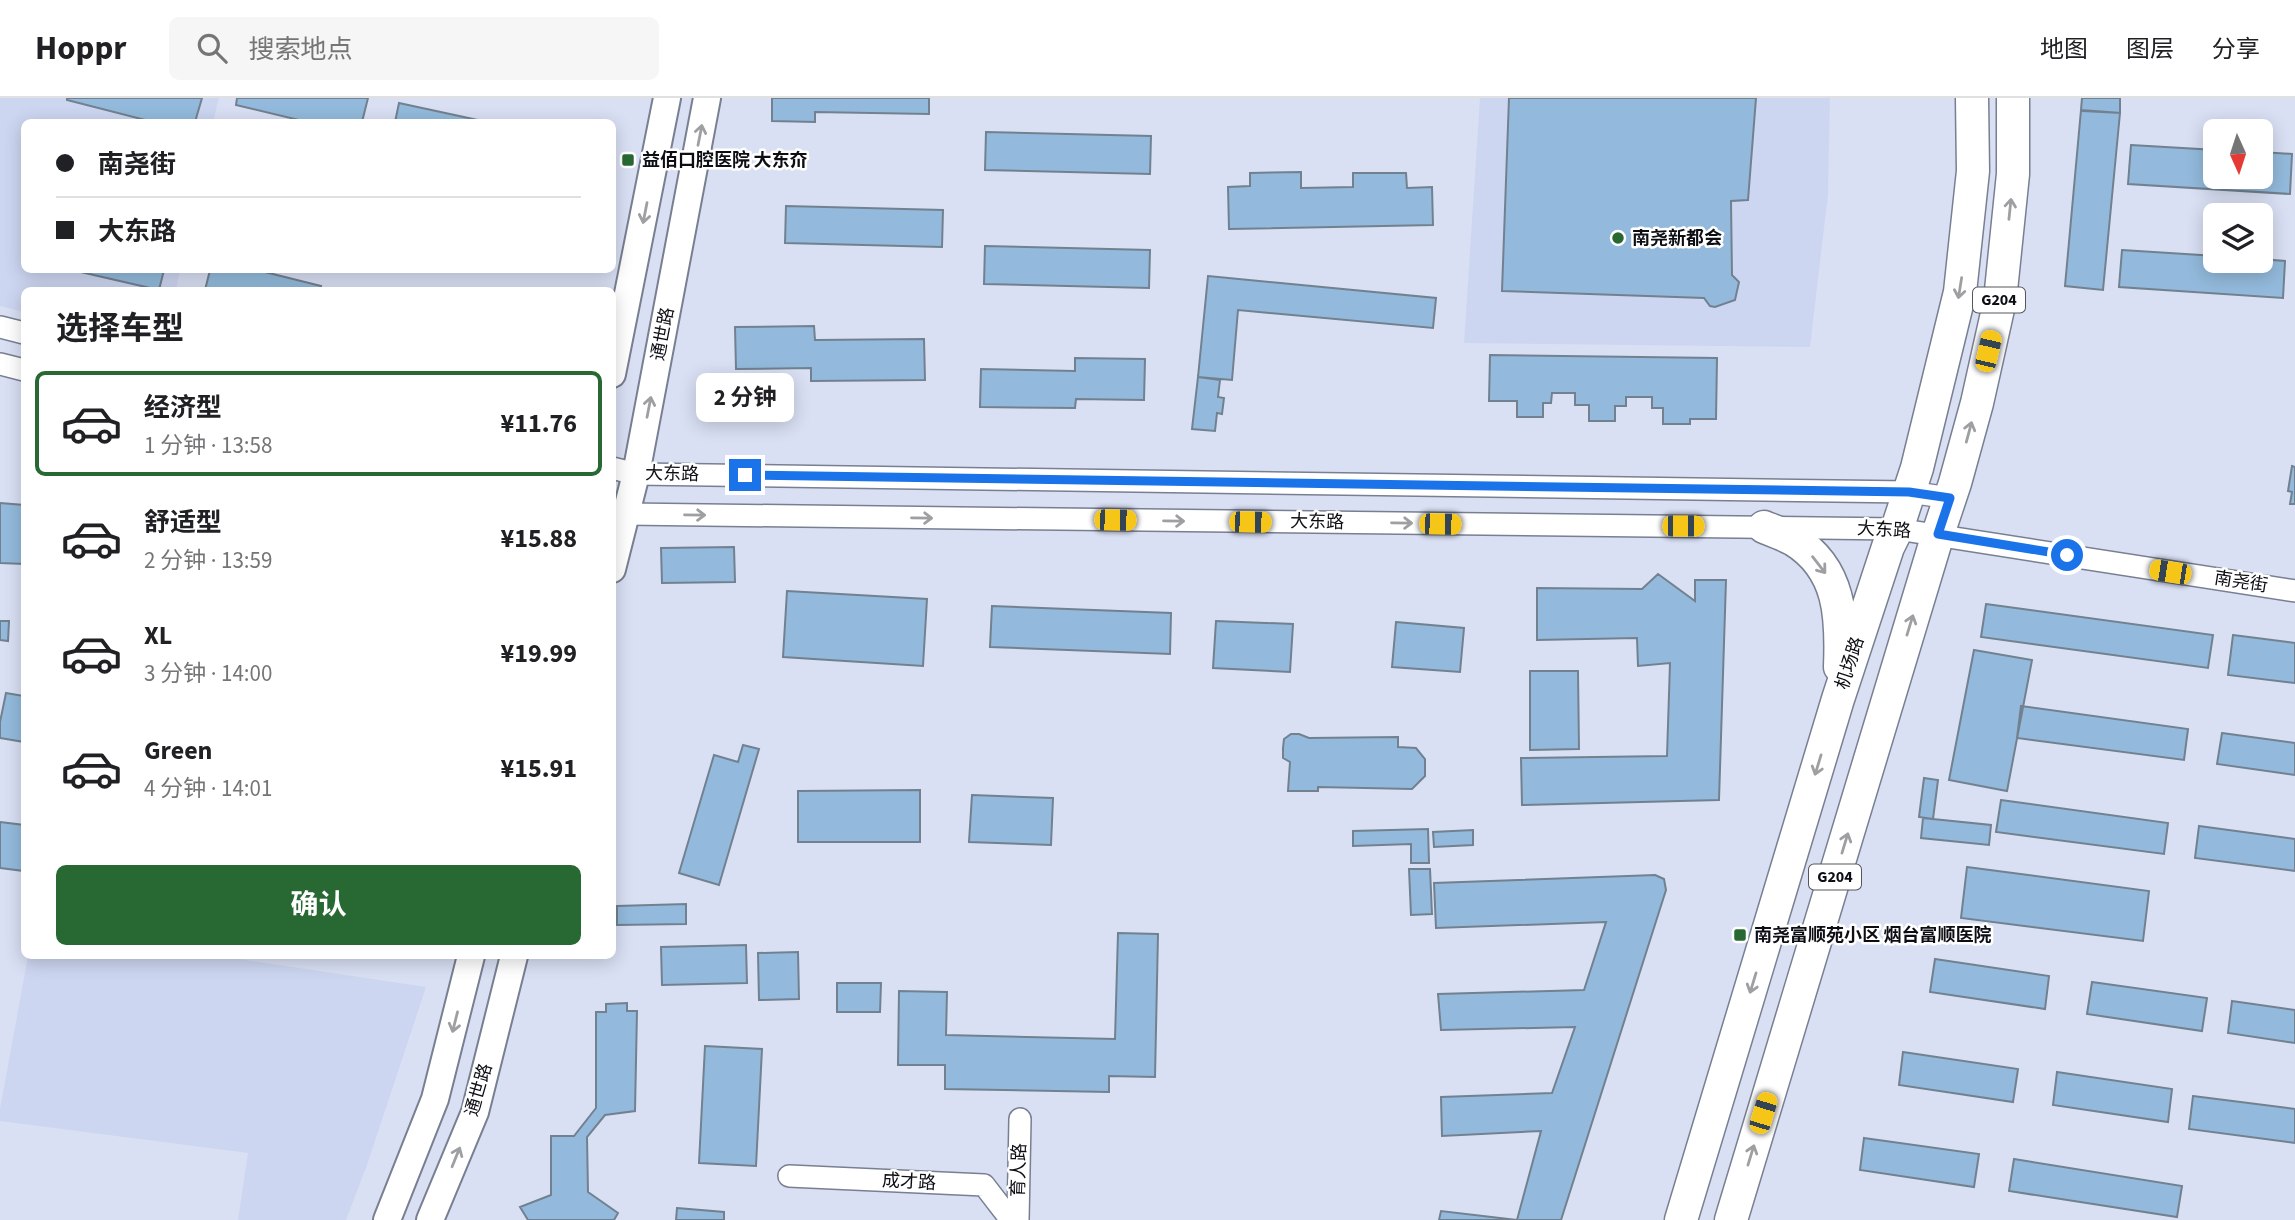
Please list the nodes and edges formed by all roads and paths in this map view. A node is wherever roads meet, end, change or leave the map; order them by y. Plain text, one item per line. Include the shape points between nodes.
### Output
1 (667, 98) edge
2 (707, 98) edge
3 (1972, 98) edge
4 (2013, 98) edge
5 (0, 327) edge
6 (21, 332) edge
7 (616, 354) edge
8 (0, 364) edge
9 (21, 369) edge
10 (624, 471) edge
11 (1909, 492) junction
12 (1950, 498) junction
13 (619, 512) edge
14 (1764, 527) junction
15 (1897, 529) junction
16 (1938, 534) junction
17 (616, 536) edge
18 (2295, 591) edge
19 (1838, 699) junction
20 (470, 959) edge
21 (513, 959) edge
22 (1020, 1119) dead end
23 (789, 1176) dead end
24 (387, 1220) edge
25 (430, 1220) edge
26 (1012, 1220) edge
27 (1018, 1220) edge
28 (1681, 1220) edge
29 (1731, 1220) edge

1 -> 7 main road
10 -> 2 main road, 通世路
3 -> 11 highway, 机场路 / G204 via 1973,171 1960,292
12 -> 4 highway, G204 via 2000,300 2013,174
5 - 6 street
8 - 9 street
10 - 11 street, 大东路
10 - 13 main road, 通世路
11 - 12 street, 大东路
11 - 15 highway, 机场路 / G204
12 - 16 highway
13 -> 14 street, 大东路
13 - 17 main road, 通世路
14 - 15 street, 大东路
14 -> 19 highway via 1794,540 1817,560 1833,584 1841,643
15 - 16 street, 大东路
15 - 19 highway, 机场路 / G204
16 - 18 street, 南尧街
29 -> 16 highway, G204
19 -> 28 highway, 机场路 / G204
20 -> 24 main road via 435,1099
25 -> 21 main road, 通世路 via 475,1112
22 - 27 street, 育人路
23 - 26 street, 成才路 via 984,1185

